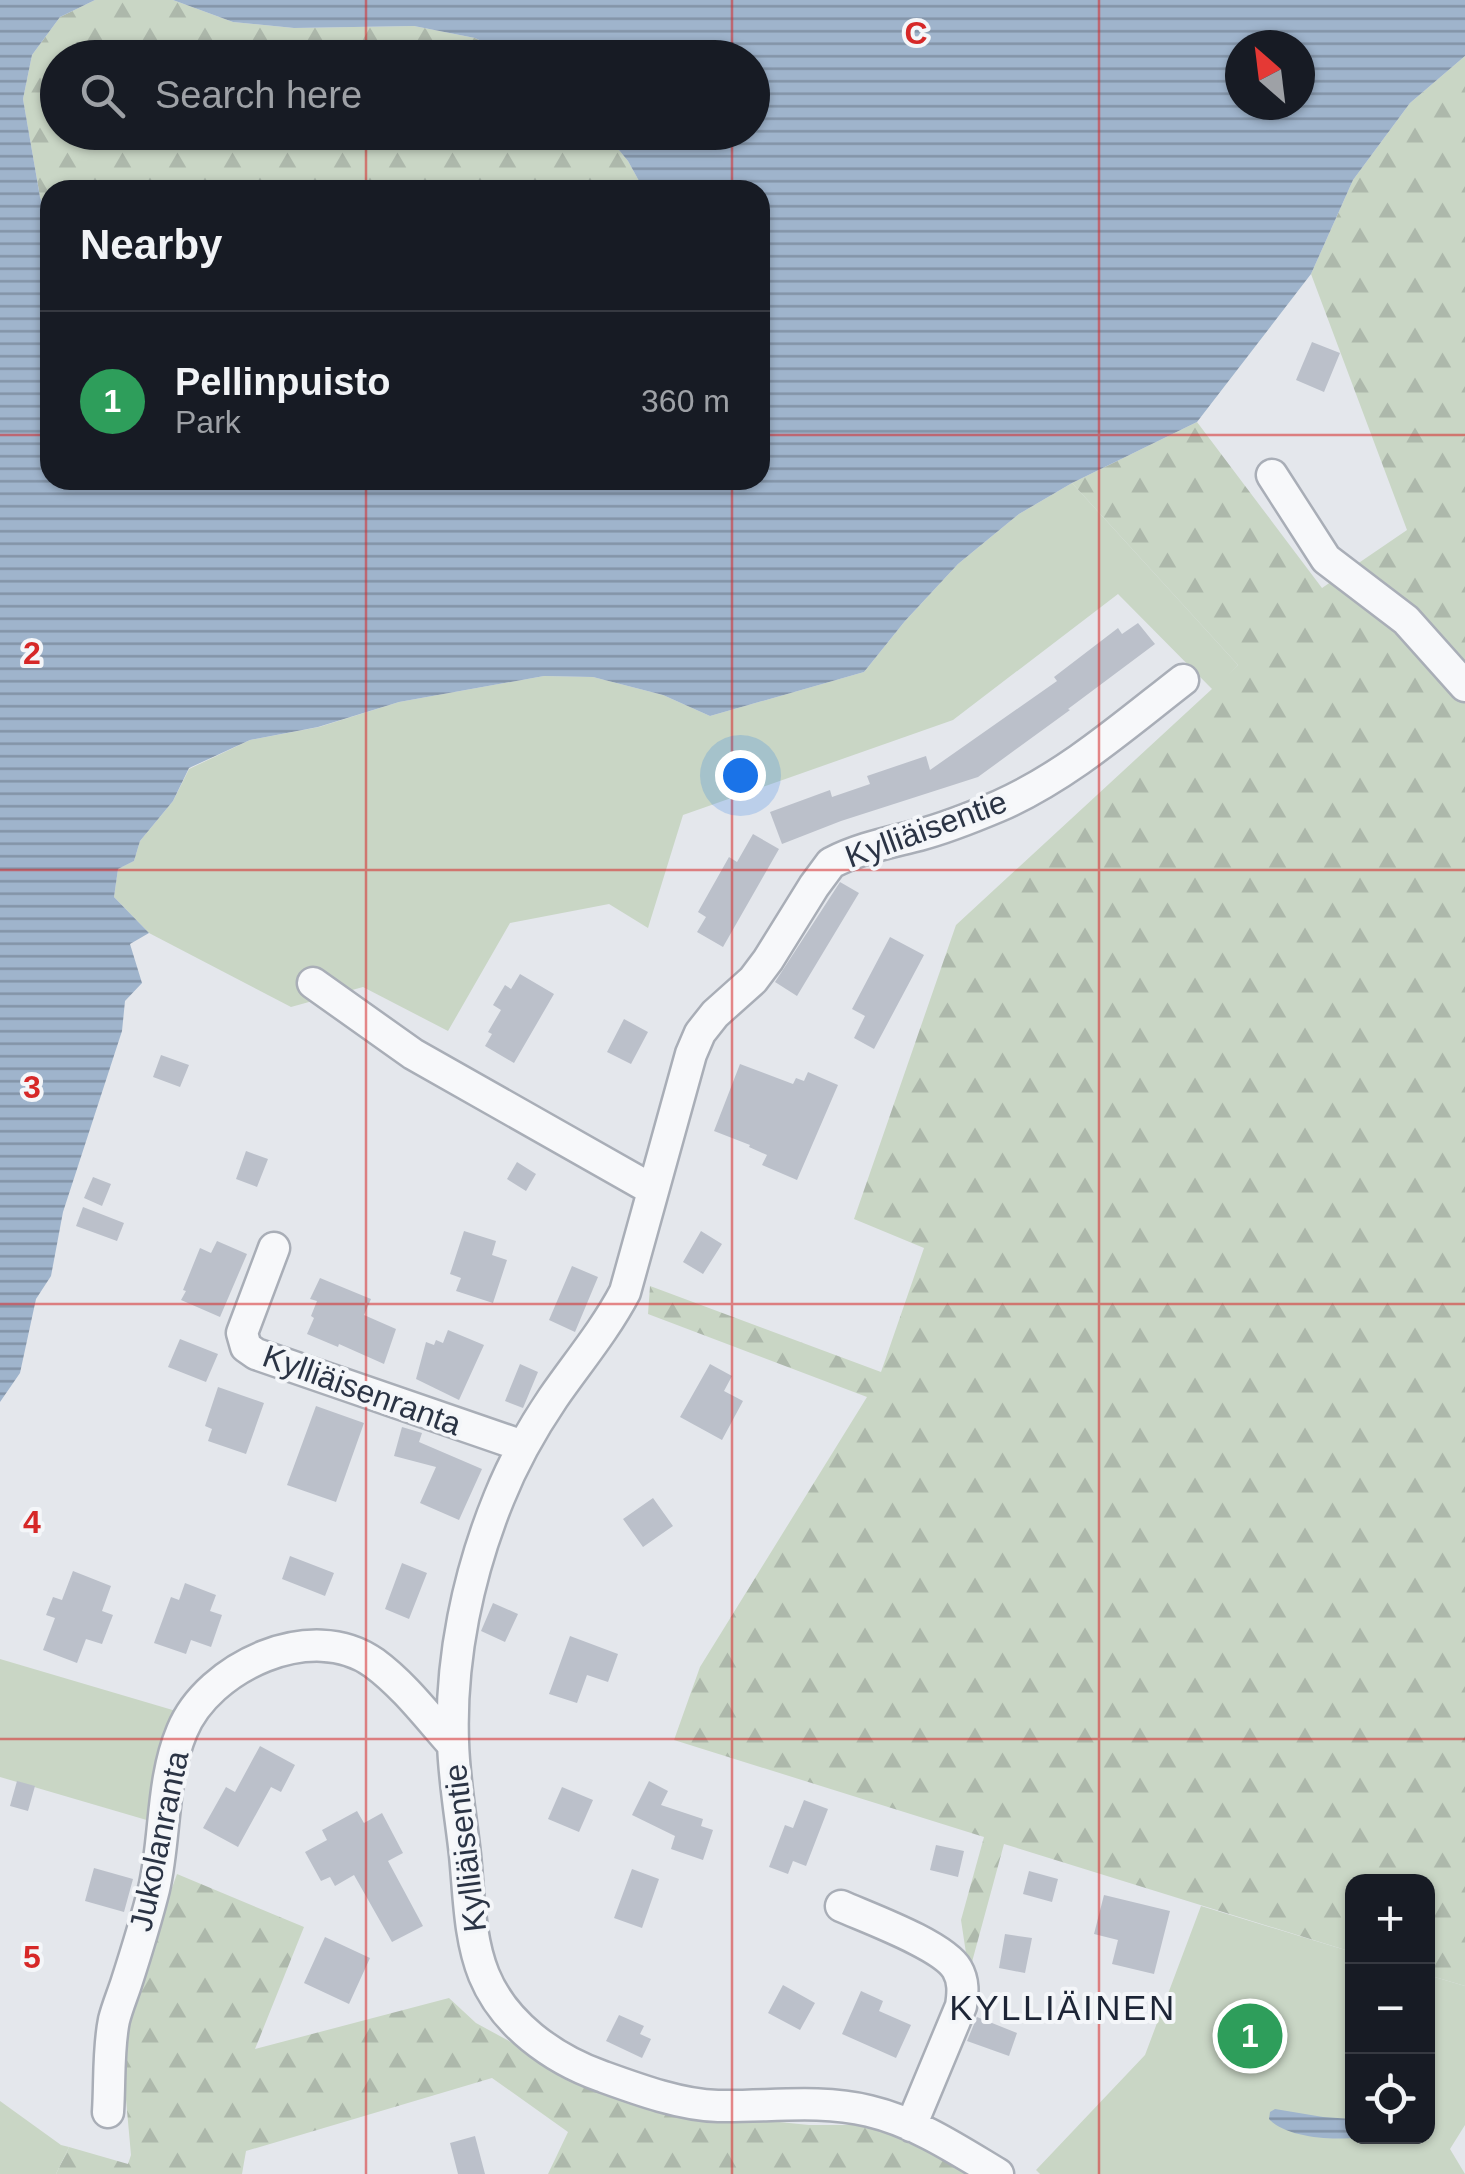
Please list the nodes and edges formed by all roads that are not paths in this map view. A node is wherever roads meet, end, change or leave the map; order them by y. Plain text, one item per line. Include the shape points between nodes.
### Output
1 (1272, 475) dead end
2 (1184, 680) dead end
3 (1465, 686) edge
4 (313, 983) dead end
5 (653, 1190) junction
6 (274, 1248) dead end
7 (522, 1446) junction
8 (453, 1745) junction
9 (841, 1906) dead end
10 (108, 2112) dead end
11 (911, 2126) junction
12 (998, 2174) edge

1 - 3 street via 1326,559 1406,620
2 - 5 street, Kylliäisentie via 1033,789 962,821 831,863 753,980 700,1032
4 - 5 street via 414,1054
5 - 7 street, Kylliäisentie via 625,1292
6 - 7 street, Kylliäisenranta via 242,1332 256,1354
7 - 8 street, Kylliäisentie via 464,1611
8 - 10 street, Jukolanranta via 371,1660 342,1649 310,1645 272,1653 202,1695 173,1762 154,1888 114,2022
8 - 11 street, Kylliäisentie via 474,1938 484,1976 527,2035 599,2076 676,2099 715,2106 820,2104
9 - 11 street via 939,1951 956,1967 964,1988
11 - 12 street, Kylliäisentie

